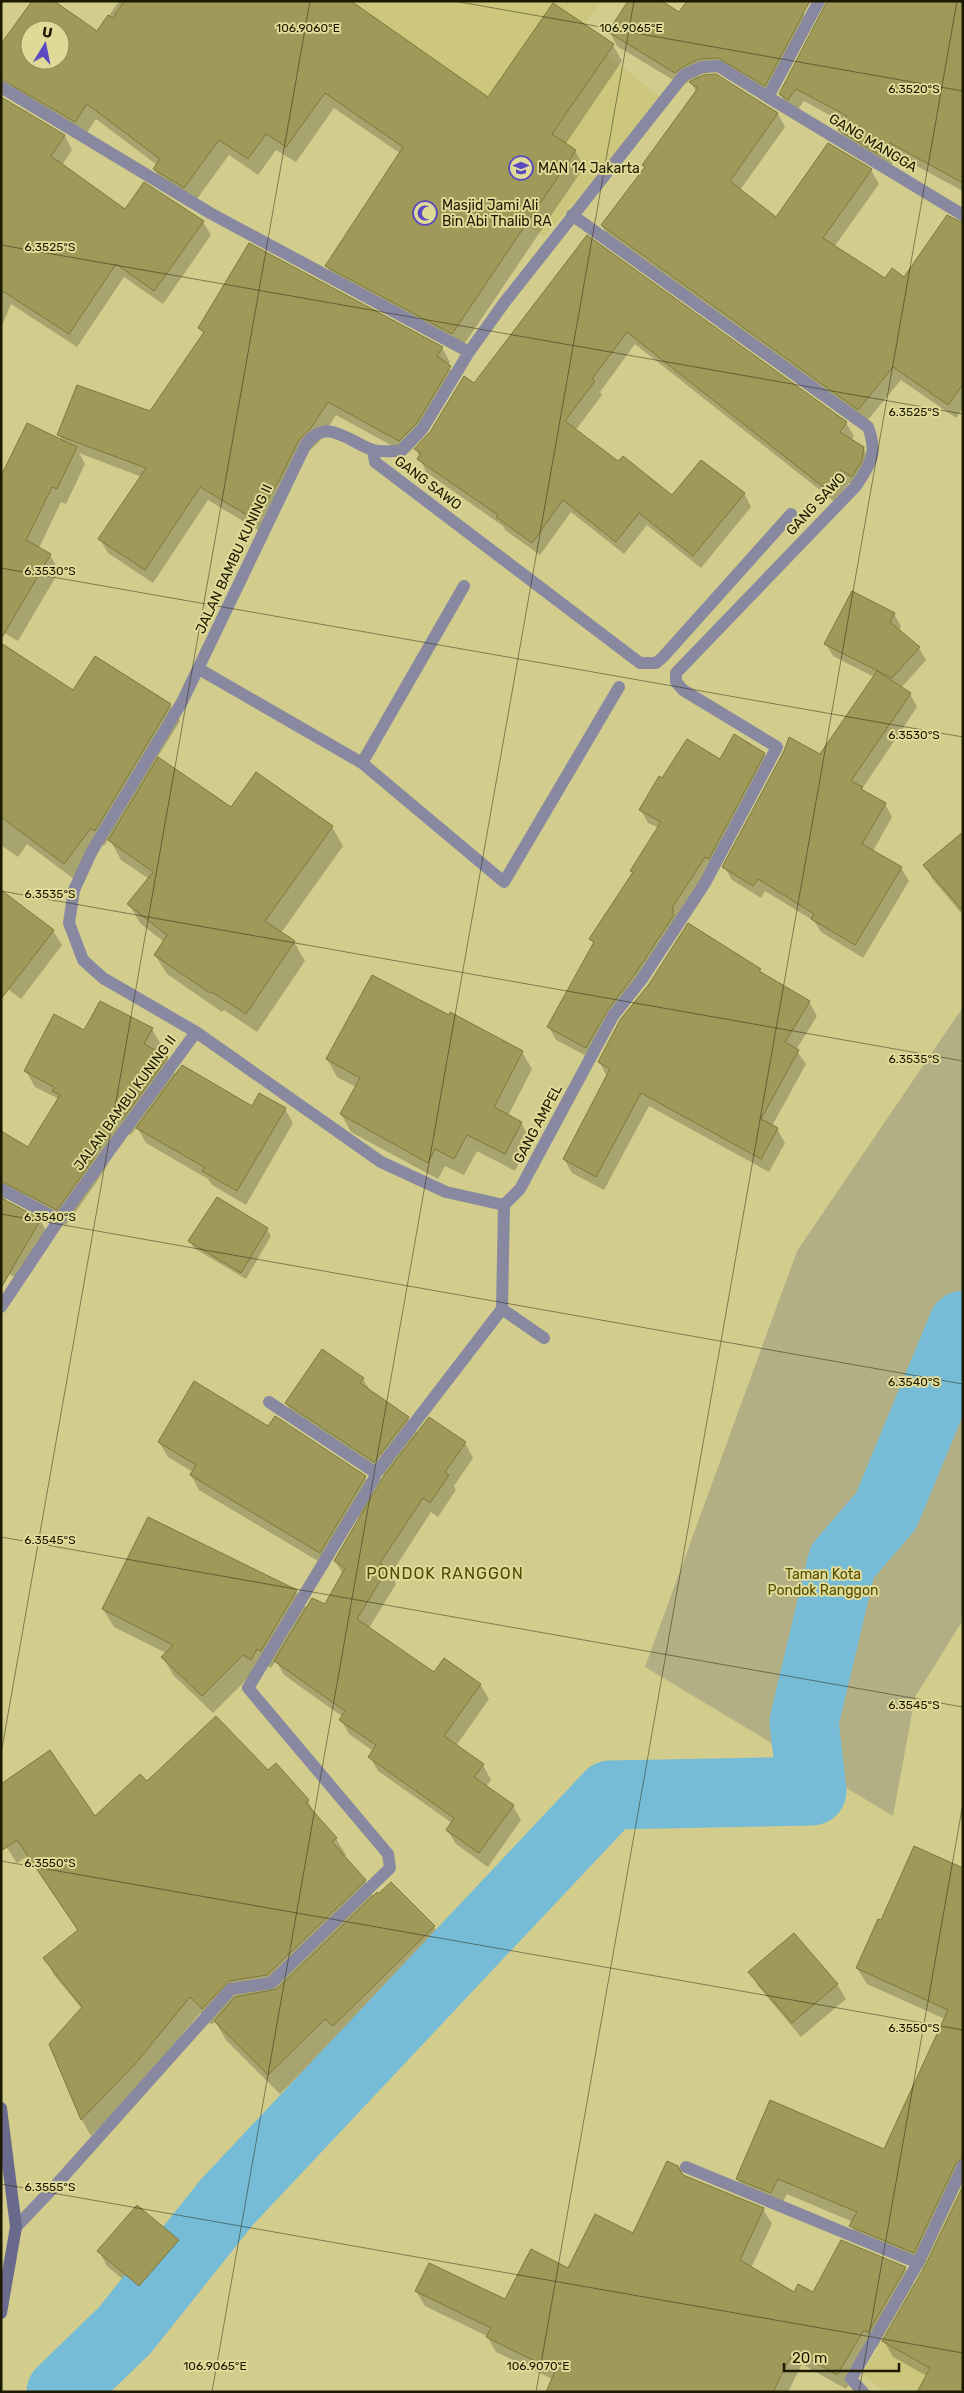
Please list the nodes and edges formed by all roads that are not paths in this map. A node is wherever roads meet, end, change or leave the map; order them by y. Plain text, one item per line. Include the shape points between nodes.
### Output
1 (819, 1) edge
2 (1, 87) edge
3 (768, 97) junction
4 (572, 215) junction
5 (963, 215) edge
6 (469, 352) junction
7 (373, 450) junction
8 (791, 514) dead end
9 (464, 586) dead end
10 (199, 669) junction
11 (620, 687) dead end
12 (777, 747) joint
13 (362, 763) junction
14 (196, 1032) junction
15 (1, 1189) edge
16 (504, 1205) junction
17 (58, 1220) junction
18 (1, 1307) edge
19 (502, 1309) junction
20 (544, 1338) dead end
21 (269, 1402) dead end
22 (376, 1473) junction
23 (1, 2108) edge
24 (963, 2166) edge
25 (686, 2167) dead end
26 (16, 2227) junction
27 (918, 2263) junction
28 (1, 2314) edge
29 (863, 2392) edge

1 - 3 street
2 - 6 street via 210,213
3 - 4 street, JALAN BAMBU KUNING II via 718,66 702,67 684,75
3 - 5 street, GANG MANGGA
4 - 6 street, JALAN BAMBU KUNING II
4 - 12 street, GANG SAWO via 868,427 874,443 871,462 856,486 676,673 676,682 683,690
6 - 7 street, JALAN BAMBU KUNING II via 423,428 400,451
7 - 8 street, GANG SAWO via 375,462 640,663 656,663 663,657
7 - 10 street, JALAN BAMBU KUNING II via 328,430 314,434 298,457
9 - 13 street
10 - 13 street
10 - 14 street, JALAN BAMBU KUNING II via 92,851 74,890 69,923 83,960 102,978
11 - 13 street via 504,882
12 - 16 street, GANG AMPEL via 705,883 642,979 613,1016 520,1189
14 - 16 street via 381,1162 446,1192
14 - 17 street, JALAN BAMBU KUNING II
15 - 17 street
16 - 19 street
17 - 18 street, JALAN BAMBU KUNING II
19 - 20 street
19 - 22 street
21 - 22 street
22 - 26 street via 248,1688 388,1854 390,1868 271,1983 231,1989
23 - 26 street
24 - 27 street
25 - 27 street
26 - 28 street
27 - 29 street via 852,2379

